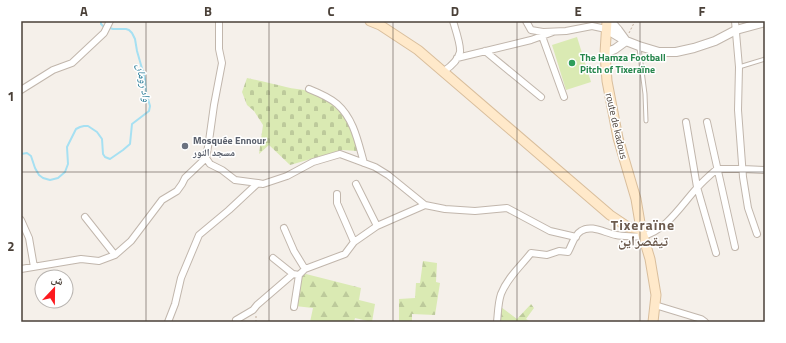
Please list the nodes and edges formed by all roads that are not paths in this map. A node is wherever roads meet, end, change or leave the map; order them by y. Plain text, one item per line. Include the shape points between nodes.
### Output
1 (109, 21) edge
2 (220, 21) edge
3 (370, 21) edge
4 (453, 21) edge
5 (526, 21) edge
6 (735, 21) edge
7 (765, 22) edge
8 (608, 24) edge
9 (736, 30) junction
10 (553, 32) junction
11 (542, 36) junction
12 (626, 40) junction
13 (639, 46) junction
14 (485, 51) junction
15 (605, 53) junction
16 (457, 58) junction
17 (765, 59) edge
18 (740, 67) junction
19 (444, 71) junction
20 (309, 89) dead end
21 (21, 90) edge
22 (541, 97) dead end
23 (564, 97) dead end
24 (646, 121) dead end
25 (686, 122) dead end
26 (707, 122) dead end
27 (206, 158) junction
28 (364, 163) junction
29 (717, 169) junction
30 (743, 169) junction
31 (765, 170) edge
32 (258, 183) junction
33 (356, 184) dead end
34 (697, 187) junction
35 (337, 194) dead end
36 (425, 205) junction
37 (85, 217) dead end
38 (21, 220) edge
39 (377, 226) junction
40 (284, 228) dead end
41 (642, 233) junction
42 (757, 234) dead end
43 (576, 237) junction
44 (354, 242) junction
45 (735, 247) dead end
46 (716, 253) dead end
47 (115, 255) junction
48 (274, 258) dead end
49 (34, 267) junction
50 (21, 269) edge
51 (305, 269) junction
52 (296, 275) junction
53 (654, 305) junction
54 (294, 307) dead end
55 (236, 320) dead end
56 (168, 322) edge
57 (497, 322) edge
58 (653, 322) edge
59 (705, 322) edge

1 - 21 street via 104,33 72,63 53,70
2 - 27 street via 219,49 222,63
3 - 19 main road via 418,50
4 - 16 street via 460,52
5 - 10 street via 531,30
6 - 9 street
7 - 9 street
8 - 10 street
8 - 12 street
8 - 15 main road, route de kadous
9 - 13 street via 715,41 676,52 659,52
9 - 18 street
10 - 11 street
11 - 14 street
11 - 23 street
12 - 13 street
12 - 15 street
13 - 24 lane
14 - 16 street
14 - 22 street
15 - 41 main road, route de kadous via 607,81 618,138 636,200
16 - 19 street
17 - 18 lane
18 - 30 street via 738,110
19 - 41 main road via 610,215
20 - 28 street via 332,100 346,114 355,130
25 - 34 street
26 - 29 street
27 - 32 street via 210,164 235,180
27 - 47 street via 185,178 177,191 162,200 131,241
28 - 32 street via 340,154 313,162 287,176 263,184
28 - 36 street via 388,175
29 - 30 street
29 - 34 street
29 - 45 street
30 - 31 street
30 - 42 street via 748,208
32 - 56 street via 199,235 181,278
33 - 39 street
34 - 41 street via 662,226 655,231
34 - 46 street
35 - 44 street via 337,203
36 - 39 street
36 - 43 street via 475,211 507,208 550,231
37 - 47 street
38 - 49 street via 29,238
39 - 44 street
40 - 51 street
41 - 43 street via 618,236 586,228
41 - 53 main road, route de kadous via 653,273 656,295
43 - 57 street via 568,252 560,251 547,255 531,253 511,276 501,293
44 - 51 street via 345,254
47 - 49 street via 99,261 81,259
48 - 52 street
49 - 50 street
51 - 52 street
52 - 54 street
52 - 55 street via 253,310
53 - 58 main road, route de kadous
53 - 59 street

